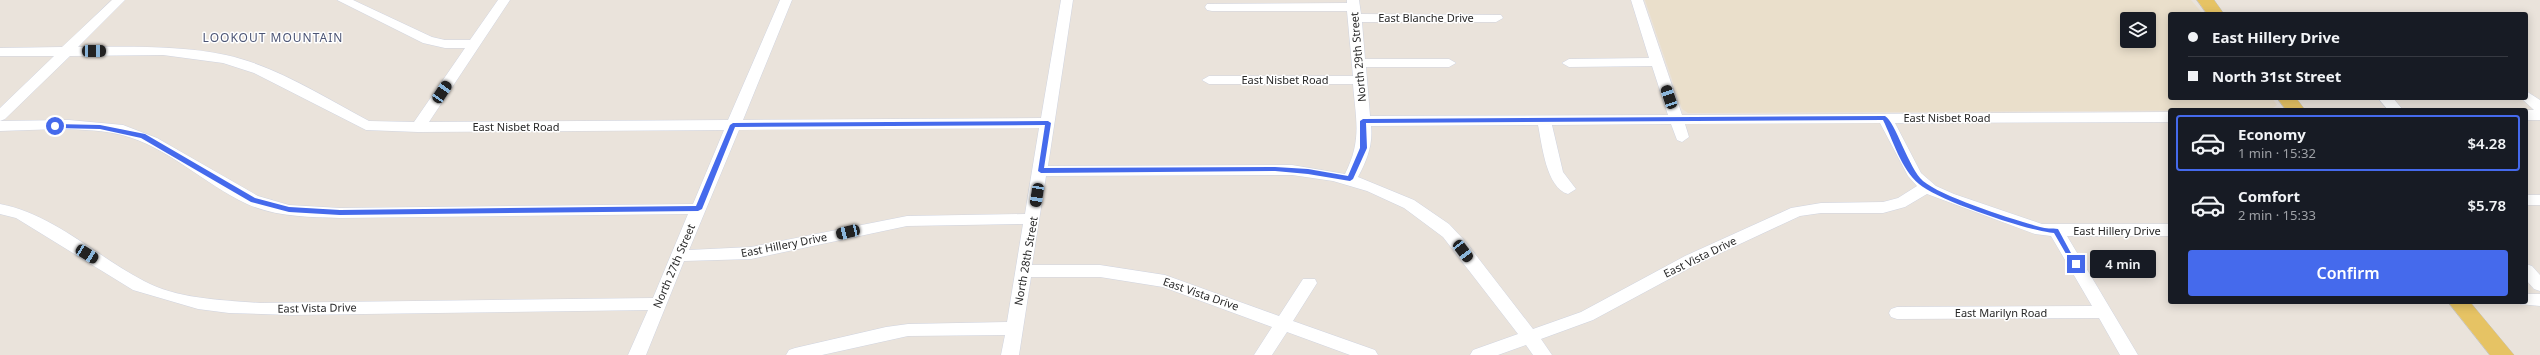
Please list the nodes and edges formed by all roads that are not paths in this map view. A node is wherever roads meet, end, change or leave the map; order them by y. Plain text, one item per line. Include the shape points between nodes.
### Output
1 (119, 0) edge
2 (343, 0) edge
3 (374, 0) edge
4 (504, 0) edge
5 (786, 0) edge
6 (1067, 0) edge
7 (1637, 0) edge
8 (2205, 0) edge
9 (1212, 7) dead end
10 (361, 8) junction
11 (1354, 8) edge
12 (2214, 12) edge
13 (1496, 18) dead end
14 (474, 44) junction
15 (67, 51) junction
16 (0, 52) edge
17 (1657, 62) junction
18 (1358, 63) junction
19 (1448, 63) dead end
20 (1569, 63) dead end
21 (1209, 80) dead end
22 (1360, 80) junction
23 (2528, 97) edge
24 (2288, 100) edge
25 (2387, 100) edge
26 (2294, 108) edge
27 (2394, 108) edge
28 (2540, 108) edge
29 (2528, 115) edge
30 (2540, 115) edge
31 (0, 116) edge
32 (2168, 117) edge
33 (1885, 118) junction
34 (1676, 119) junction
35 (1544, 120) junction
36 (1363, 121) junction
37 (1048, 123) junction
38 (733, 125) junction
39 (0, 126) edge
40 (418, 128) junction
41 (1682, 137) dead end
42 (1041, 171) junction
43 (1350, 179) junction
44 (1927, 187) junction
45 (1568, 189) dead end
46 (2528, 200) edge
47 (2540, 200) edge
48 (0, 209) edge
49 (698, 209) junction
50 (1033, 219) junction
51 (2168, 230) edge
52 (2056, 231) junction
53 (678, 256) junction
54 (1024, 271) junction
55 (2528, 272) edge
56 (1309, 283) dead end
57 (2540, 285) edge
58 (2528, 300) edge
59 (2540, 300) edge
60 (658, 304) junction
61 (2460, 304) edge
62 (2104, 312) junction
63 (1897, 313) dead end
64 (1283, 324) junction
65 (1014, 328) junction
66 (1530, 338) junction
67 (637, 355) edge
68 (795, 355) edge
69 (1010, 355) edge
70 (1263, 355) edge
71 (1369, 355) edge
72 (1479, 355) edge
73 (1543, 355) edge
74 (2129, 355) edge
75 (2503, 355) edge

1 - 15 street
2 - 10 street
3 - 10 street
4 - 14 street
5 - 38 street, North 27th Street
6 - 37 street, North 28th Street
7 - 17 street
8 - 12 main road
9 - 11 street, East Blanche Drive
10 - 14 street via 428,40 444,44
11 - 13 street, East Blanche Drive
11 - 18 street, North 29th Street
14 - 40 street
15 - 16 street, East Nisbet Road
15 - 31 street
15 - 40 street, East Nisbet Road via 170,52 225,59 259,70 366,125
17 - 20 street
17 - 34 street
18 - 19 street
18 - 22 street, North 29th Street
21 - 22 street, East Nisbet Road
22 - 36 street, North 29th Street
23 - 28 street
24 - 26 main road
25 - 27 street
29 - 30 street
32 - 33 street, East Nisbet Road
33 - 34 street, East Nisbet Road
33 - 44 street via 1910,168
34 - 35 street, East Nisbet Road
34 - 41 street
35 - 36 street, East Nisbet Road
35 - 45 street via 1556,173
36 - 43 street, North 29th Street via 1363,148
37 - 38 street, East Nisbet Road
37 - 42 street, North 28th Street
38 - 40 street, East Nisbet Road
38 - 49 street, North 27th Street
39 - 49 street via 100,127 143,136 253,200 289,210 340,213
42 - 43 street via 1275,169 1308,171
42 - 50 street, North 28th Street
43 - 66 street via 1402,200 1444,229
44 - 52 street, East Hillery Drive via 1949,198 2028,226
44 - 66 street, East Vista Drive via 1888,207 1814,208 1796,212 1691,260 1599,311
46 - 47 street
48 - 60 street, East Vista Drive via 20,213 139,286 166,297 209,306 277,309
49 - 53 street, North 27th Street
50 - 53 street, East Hillery Drive via 907,221 751,253
50 - 54 street, North 28th Street
51 - 52 street, East Hillery Drive
52 - 62 street
53 - 60 street, North 27th Street
54 - 64 street, East Vista Drive via 1100,271 1145,277 1194,291
54 - 65 street, North 28th Street
55 - 57 street
56 - 64 street
58 - 59 street
60 - 67 street, North 27th Street
61 - 75 main road
62 - 63 street, East Marilyn Road
62 - 74 street
64 - 70 street
64 - 71 street, East Vista Drive
65 - 68 street via 908,330
65 - 69 street, North 28th Street
66 - 72 street, East Vista Drive
66 - 73 street

